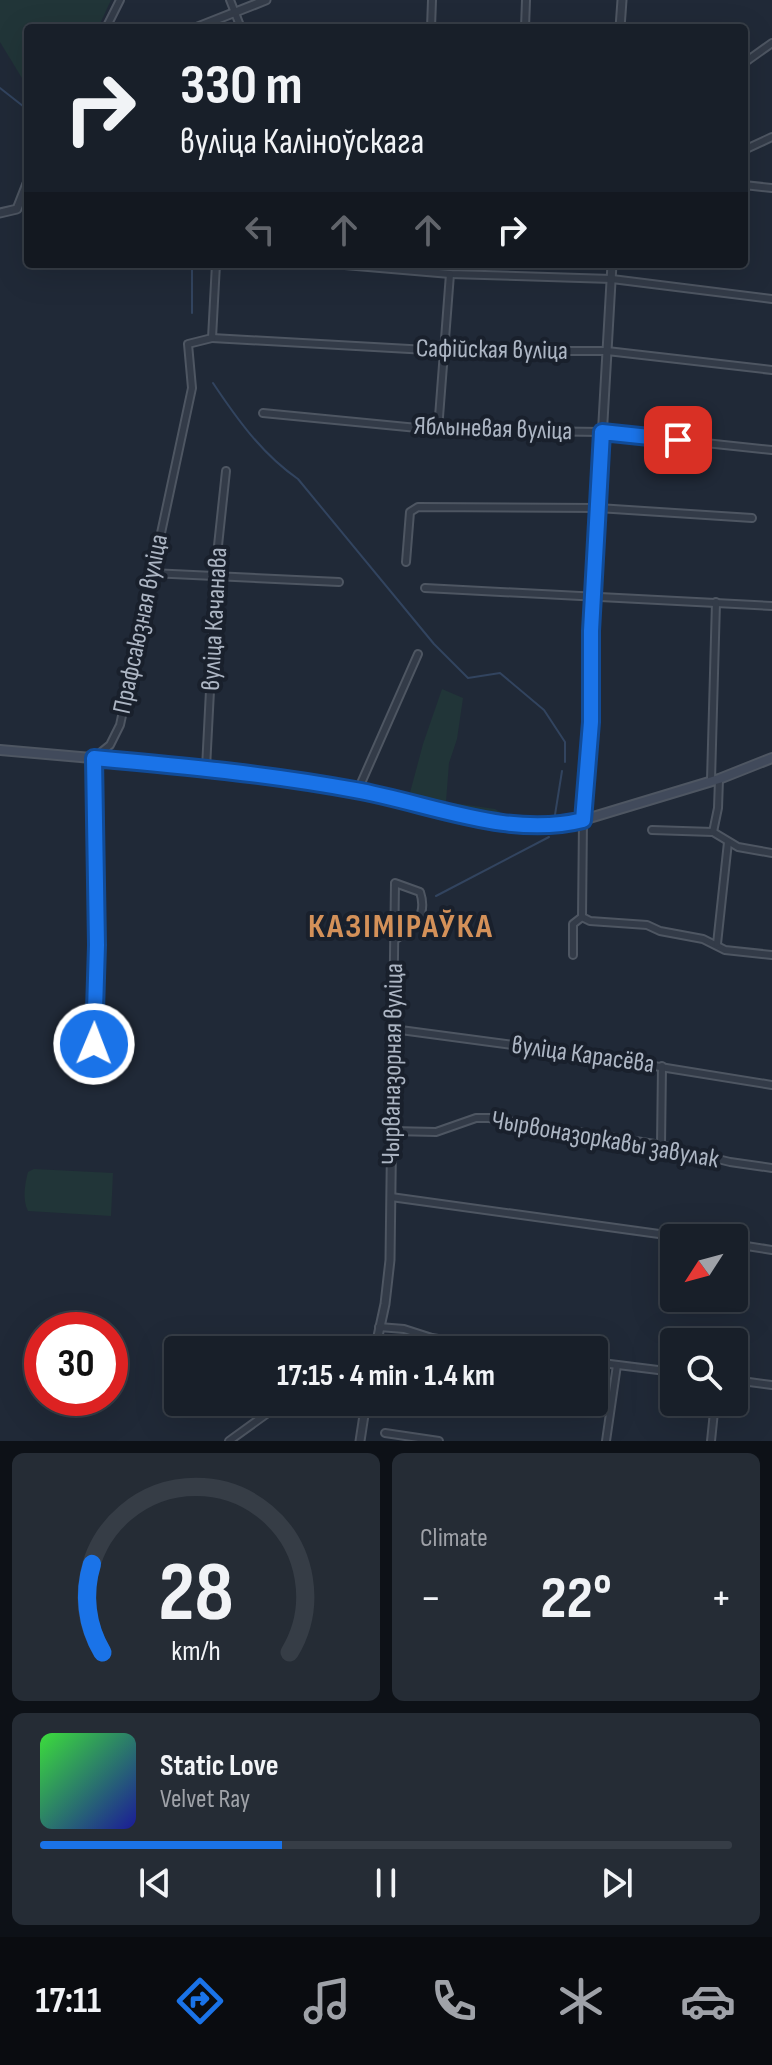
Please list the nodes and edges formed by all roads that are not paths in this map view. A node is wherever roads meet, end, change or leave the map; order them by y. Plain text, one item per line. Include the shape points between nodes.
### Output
1 (120, 0) edge
2 (230, 0) edge
3 (266, 0) edge
4 (432, 0) edge
5 (526, 0) edge
6 (622, 0) edge
7 (234, 12) junction
8 (108, 24) edge
9 (205, 24) edge
10 (239, 24) edge
11 (431, 24) edge
12 (525, 24) edge
13 (620, 24) edge
14 (772, 43) edge
15 (748, 60) edge
16 (772, 137) edge
17 (748, 148) edge
18 (748, 185) edge
19 (772, 188) edge
20 (24, 191) edge
21 (0, 213) edge
22 (216, 268) edge
23 (380, 268) edge
24 (612, 268) edge
25 (450, 274) junction
26 (612, 279) junction
27 (772, 299) edge
28 (212, 338) junction
29 (445, 351) junction
30 (607, 351) junction
31 (772, 370) edge
32 (263, 413) dead end
33 (438, 430) junction
34 (602, 432) junction
35 (772, 450) edge
36 (226, 471) dead end
37 (598, 508) junction
38 (752, 518) dead end
39 (406, 562) dead end
40 (151, 573) junction
41 (217, 576) junction
42 (339, 582) dead end
43 (425, 588) dead end
44 (593, 596) junction
45 (716, 602) junction
46 (772, 606) edge
47 (418, 654) dead end
48 (0, 750) edge
49 (94, 758) junction
50 (772, 758) edge
51 (206, 768) junction
52 (715, 779) junction
53 (358, 790) junction
54 (583, 820) junction
55 (652, 830) dead end
56 (713, 832) junction
57 (728, 842) junction
58 (772, 853) edge
59 (582, 917) junction
60 (394, 940) junction
61 (717, 944) junction
62 (573, 955) dead end
63 (772, 955) edge
64 (393, 1029) junction
65 (94, 1044) dead end
66 (662, 1066) junction
67 (772, 1085) edge
68 (392, 1131) junction
69 (661, 1145) junction
70 (772, 1168) edge
71 (391, 1197) junction
72 (660, 1234) edge
73 (748, 1246) edge
74 (772, 1250) edge
75 (379, 1327) junction
76 (377, 1336) edge
77 (426, 1336) edge
78 (608, 1364) edge
79 (617, 1365) junction
80 (660, 1370) edge
81 (748, 1382) edge
82 (772, 1385) edge
83 (264, 1416) edge
84 (364, 1416) edge
85 (714, 1416) edge
86 (385, 1433) dead end
87 (229, 1441) edge
88 (360, 1441) edge
89 (439, 1441) edge
90 (606, 1441) edge
91 (711, 1441) edge

1 - 8 street
2 - 7 street
3 - 7 street
4 - 11 street
5 - 12 street
6 - 13 street
7 - 9 street
7 - 10 street
14 - 15 street
16 - 17 street
18 - 19 street
20 - 21 street via 17,209
22 - 28 street
23 - 25 street
24 - 26 street
25 - 26 street
25 - 29 street
26 - 27 street
26 - 30 street
28 - 29 street, Сафійская вуліца
28 - 40 street, Прафсаюзная вуліца via 188,344 192,388
29 - 30 street, Сафійская вуліца
29 - 33 street
30 - 31 street, Сафійская вуліца
30 - 34 street
32 - 33 street, Яблыневая вуліца
33 - 34 street, Яблыневая вуліца
34 - 35 street, Яблыневая вуліца
34 - 37 street
36 - 41 street, вуліца Качанава
37 - 38 street
37 - 39 street via 415,507 410,512
37 - 44 street
40 - 41 street
40 - 49 street, Прафсаюзная вуліца via 120,725 110,745
41 - 42 street
41 - 51 street, вуліца Качанава
43 - 44 street
44 - 45 street
44 - 54 street
45 - 46 street
45 - 52 street
47 - 53 street
48 - 49 main road
49 - 51 main road
49 - 65 street
50 - 52 main road
51 - 53 main road
52 - 54 main road
52 - 56 street via 718,808
53 - 54 main road via 500,822 558,827
54 - 59 street
55 - 56 street
56 - 57 street
57 - 58 street
57 - 61 street
59 - 61 street via 647,925
59 - 62 street via 573,924
60 - 60 street, Чырваназорная вуліца via 395,883 420,892 422,914
60 - 64 street, Чырваназорная вуліца
61 - 63 street via 725,950
64 - 66 street, вуліца Карасёва
64 - 68 street, Чырваназорная вуліца
66 - 67 street, вуліца Карасёва
66 - 69 street
68 - 69 street, Чырвоназоркавы завулак via 436,1132 489,1118
68 - 71 street, Чырваназорная вуліца
69 - 70 street, Чырвоназоркавы завулак
71 - 72 street, Чырваназорная вуліца
71 - 75 street, Чырваназорная вуліца via 390,1260
73 - 74 street
75 - 76 street, Чырваназорная вуліца
75 - 77 street
78 - 79 street
79 - 80 street
79 - 90 street
81 - 82 street
83 - 87 street
84 - 88 street
85 - 91 street
86 - 89 street

